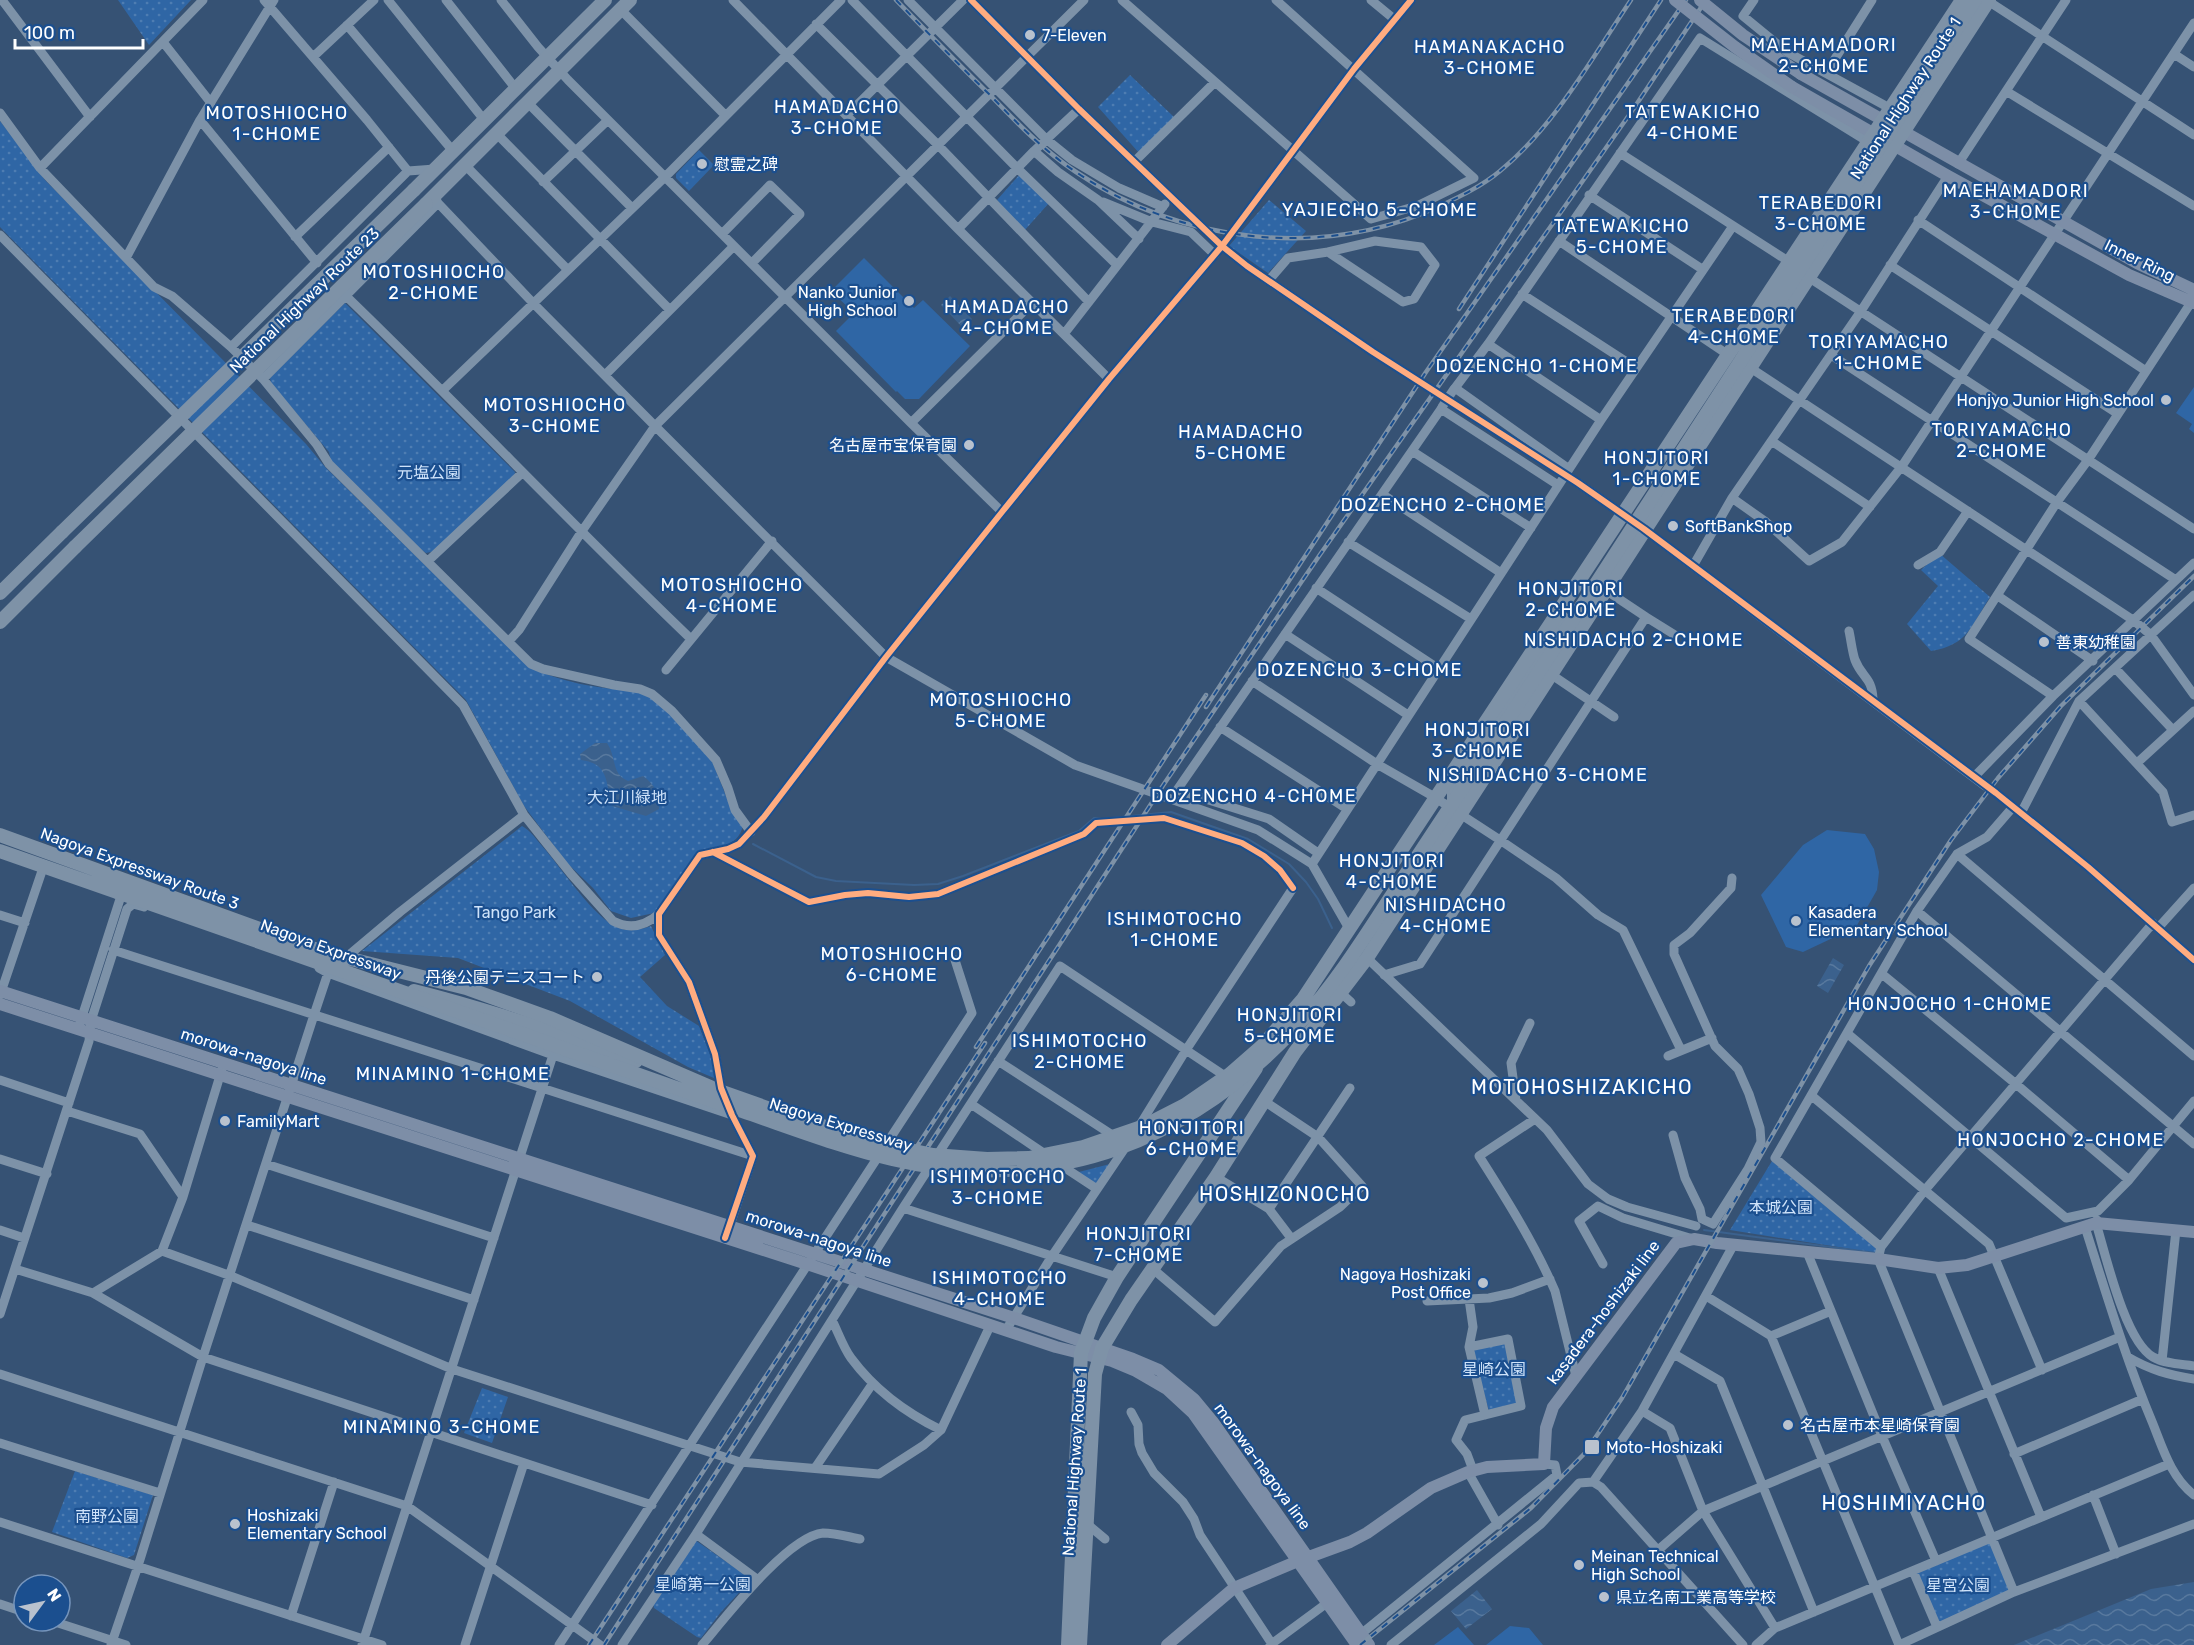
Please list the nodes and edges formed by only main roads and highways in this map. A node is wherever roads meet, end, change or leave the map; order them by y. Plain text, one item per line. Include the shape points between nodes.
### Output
1 (605, 0) edge
2 (1675, 0) edge
3 (1700, 0) edge
4 (1955, 0) edge
5 (1962, 0) edge
6 (1984, 0) edge
7 (625, 5) edge
8 (1881, 111) junction
9 (1902, 133) junction
10 (1867, 135) junction
11 (1894, 145) junction
12 (2193, 298) edge
13 (1712, 403) junction
14 (0, 592) edge
15 (0, 622) edge
16 (1460, 814) junction
17 (0, 835) edge
18 (0, 852) edge
19 (121, 896) road end
20 (0, 996) edge
21 (510, 1005) joint
22 (222, 1070) junction
23 (717, 1090) junction
24 (518, 1165) junction
25 (2194, 1232) edge
26 (810, 1259) junction
27 (1083, 1348) junction
28 (1101, 1353) junction
29 (1303, 1559) junction
30 (1064, 1639) edge
31 (1359, 1640) edge
32 (1080, 1645) edge
33 (1167, 1645) edge
34 (1369, 1645) edge

1 - 14 highway, National Highway Route 23, bridge
2 - 10 main road, Inner Ring, bridge via 1735,47
3 - 8 main road, Inner Ring, bridge via 1801,75
4 - 8 highway, National Highway Route 1
5 - 23 highway, Nagoya Expressway, bridge via 1303,999 1246,1060 1163,1117 1100,1142 1029,1158 933,1155 868,1141
6 - 9 highway, National Highway Route 1
6 - 13 highway, Nagoya Expressway, bridge
7 - 15 highway, National Highway Route 23, bridge via 432,201
8 - 9 main road, Inner Ring
8 - 10 highway, National Highway Route 1
9 - 11 highway, National Highway Route 1
9 - 12 main road, Inner Ring
10 - 11 main road, Inner Ring
10 - 27 highway, National Highway Route 1 via 1117,1277 1094,1318
11 - 12 main road, Inner Ring via 2129,275
11 - 16 highway, National Highway Route 1
13 - 16 highway, bridge via 1679,444 1454,788
13 - 18 highway, Nagoya Expressway, bridge via 1373,924 1295,1028 1207,1105 1142,1139 1080,1160 1024,1169 972,1170 926,1166 863,1151
16 - 28 highway, National Highway Route 1 via 1367,958 1295,1052 1216,1177 1131,1300
17 - 21 highway, Nagoya Expressway Route 3, bridge via 323,952 435,979
19 - 23 highway, bridge via 129,892 393,985 506,1016
20 - 22 main road, morowa-nagoya line
21 - 23 highway, Nagoya Expressway, bridge via 582,1030
22 - 24 main road, morowa-nagoya line via 287,1098
22 - 24 main road, morowa-nagoya line via 291,1085
24 - 26 main road, morowa-nagoya line
25 - 29 main road, kasadera-hoshizaki line via 2093,1220 1995,1257 1938,1268 1879,1253 1807,1252 1734,1244 1697,1228 1676,1243 1553,1407 1546,1428 1544,1464 1470,1471 1431,1488 1350,1542
26 - 27 main road, morowa-nagoya line via 864,1269 1014,1318
26 - 27 main road, morowa-nagoya line via 856,1282 990,1326
27 - 28 main road, morowa-nagoya line
27 - 30 highway, National Highway Route 1
28 - 29 main road, morowa-nagoya line via 1167,1389 1193,1413
28 - 32 highway, National Highway Route 1 via 1095,1374
29 - 31 main road, morowa-nagoya line
29 - 31 main road, morowa-nagoya line via 1327,1603
29 - 33 main road via 1234,1588
31 - 34 main road, morowa-nagoya line

